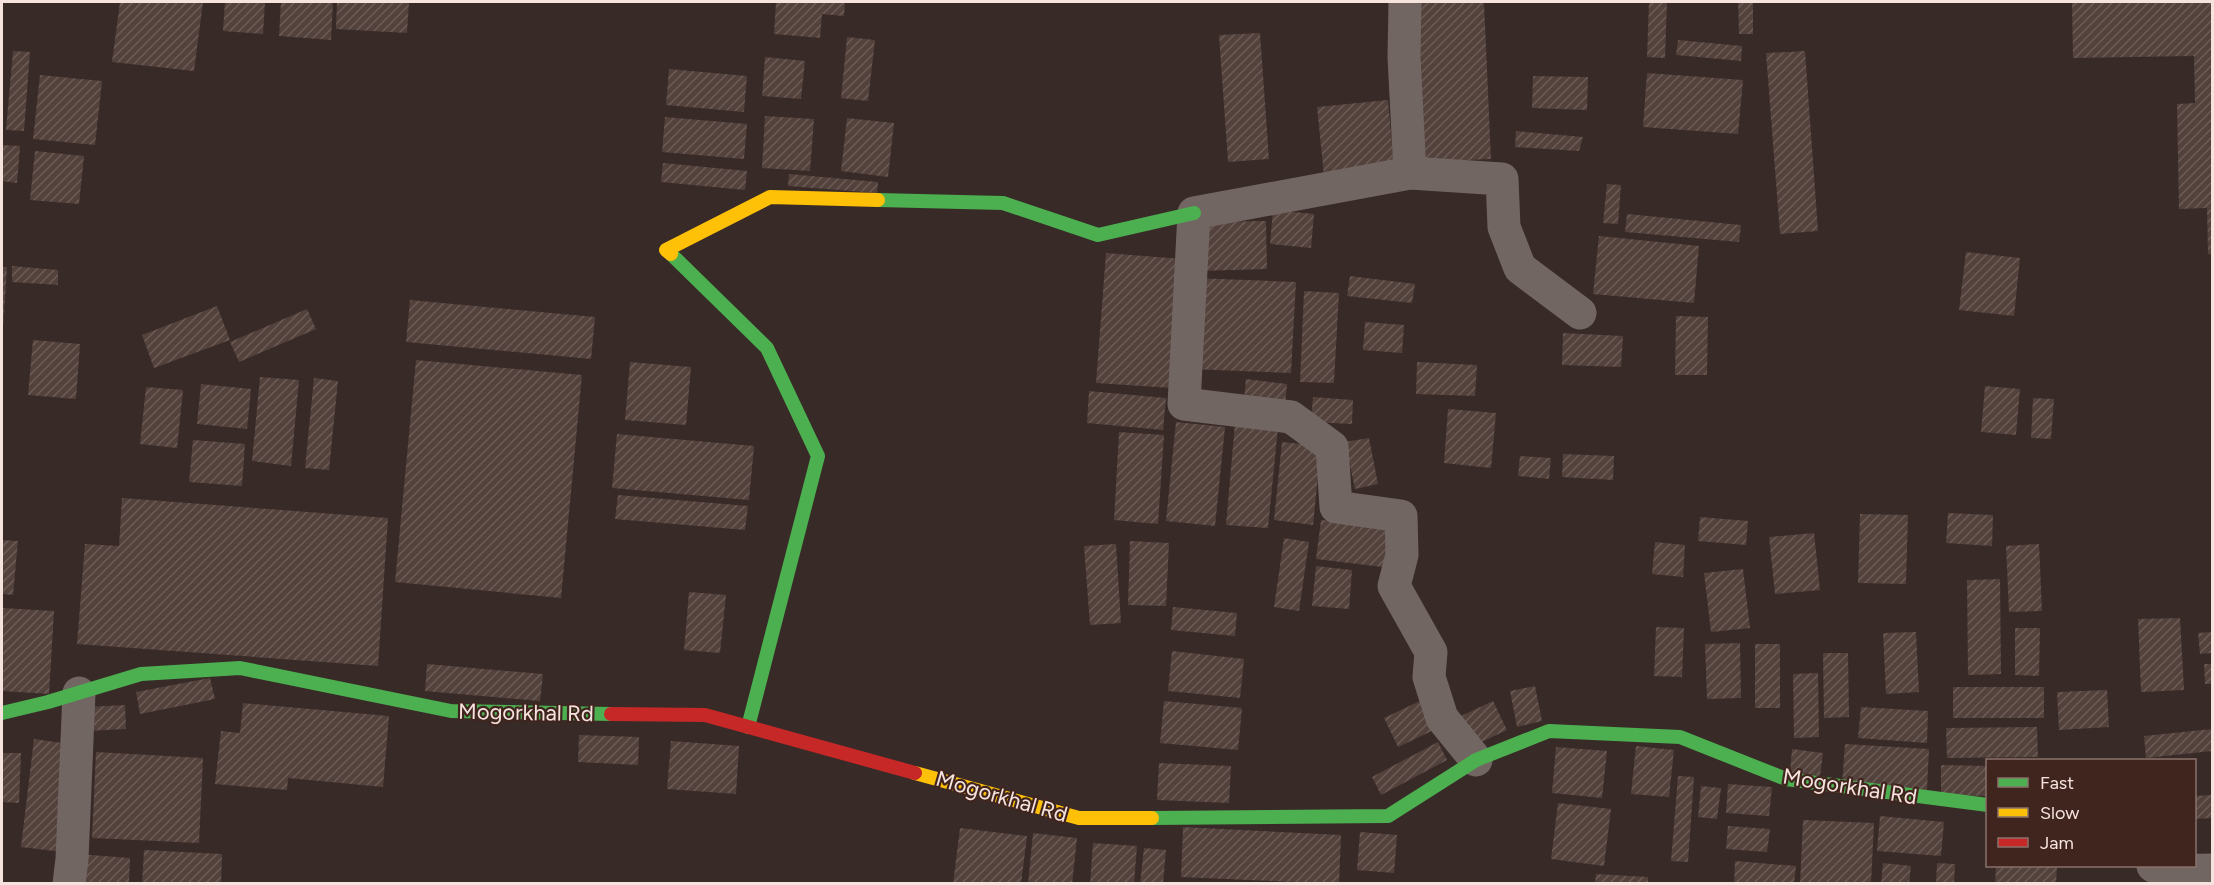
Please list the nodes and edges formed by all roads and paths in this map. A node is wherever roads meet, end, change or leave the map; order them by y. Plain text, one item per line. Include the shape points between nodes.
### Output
1 (1405, 2) edge
2 (1410, 173) junction
3 (1194, 213) junction
4 (1580, 313) dead end
5 (79, 693) junction
6 (2, 713) edge
7 (748, 727) junction
8 (1476, 760) junction
9 (1986, 805) edge
10 (2156, 867) edge
11 (2212, 870) edge
12 (69, 884) edge

1 - 2 street
2 - 3 street
2 - 4 street via 1502,179 1504,227 1520,268
3 - 7 street via 1098,235 1003,203 770,197 666,250 767,348 818,456
3 - 8 street via 1185,404 1291,417 1332,447 1336,507 1401,516 1402,555 1394,586 1431,652 1429,677 1442,718
5 - 6 street, Mogorkhal Rd
5 - 7 street, Mogorkhal Rd via 141,674 240,668 451,711 705,715
5 - 12 street
7 - 8 street, Mogorkhal Rd via 1079,818 1388,816
8 - 9 street, Mogorkhal Rd via 1549,731 1680,738 1786,779
10 - 11 street via 2163,871

